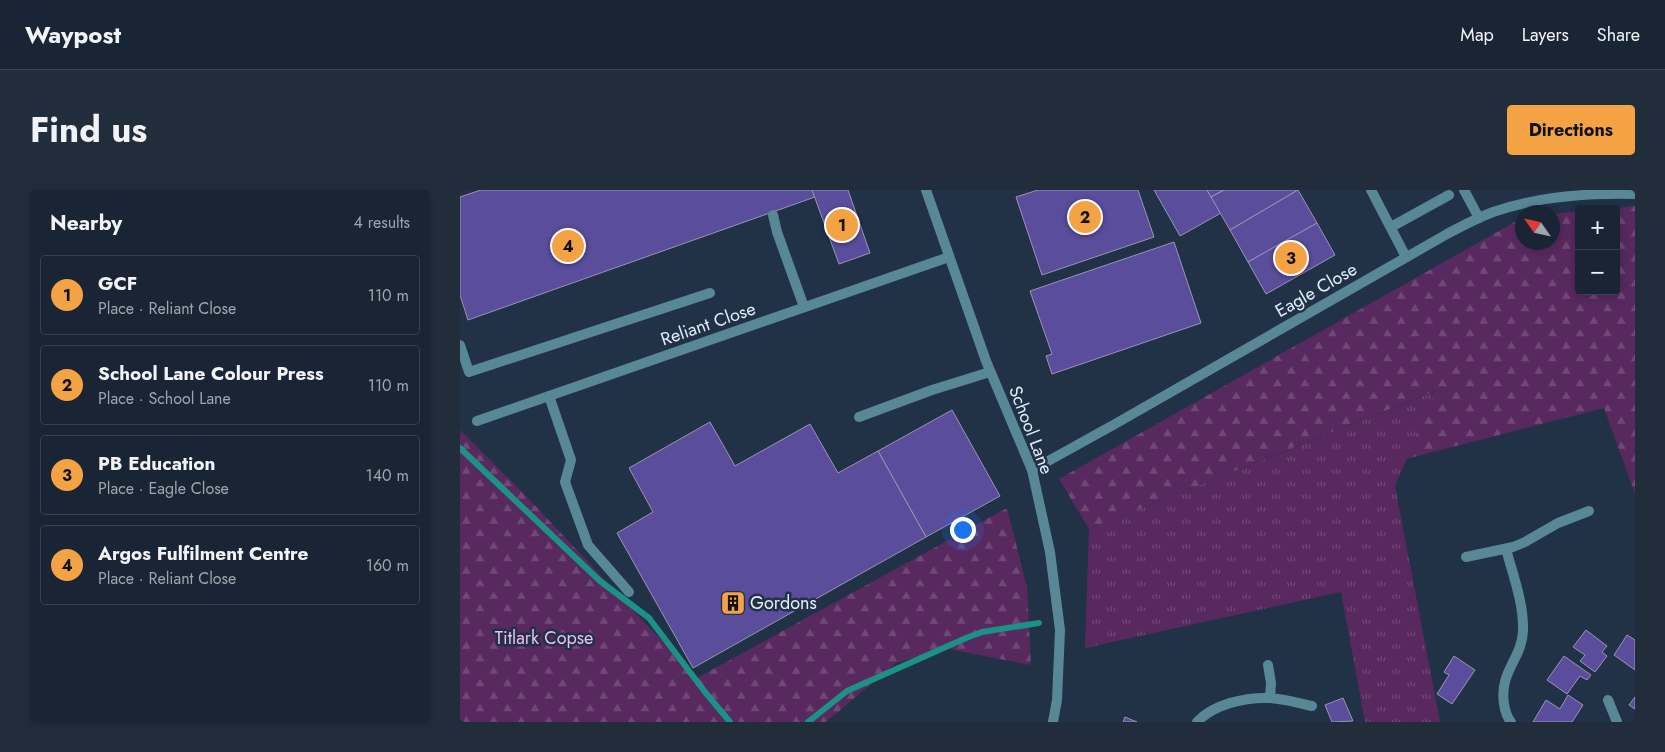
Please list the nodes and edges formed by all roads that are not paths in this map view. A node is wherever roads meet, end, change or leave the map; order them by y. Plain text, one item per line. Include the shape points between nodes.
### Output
1 (926, 190) edge
2 (1371, 190) edge
3 (1464, 190) edge
4 (1601, 192) edge
5 (1635, 194) edge
6 (1449, 195) dead end
7 (773, 215) dead end
8 (1479, 218) junction
9 (1390, 228) junction
10 (949, 257) junction
11 (1406, 257) junction
12 (710, 293) dead end
13 (804, 307) junction
14 (460, 345) edge
15 (990, 372) junction
16 (549, 396) junction
17 (859, 417) dead end
18 (477, 421) dead end
19 (1032, 470) junction
20 (1589, 510) dead end
21 (1506, 549) junction
22 (1466, 557) dead end
23 (630, 592) dead end
24 (1268, 665) dead end
25 (1270, 698) junction
26 (1608, 700) dead end
27 (1312, 706) dead end
28 (1053, 722) edge
29 (1198, 722) edge
30 (1511, 722) edge
31 (1617, 722) edge

1 - 10 street, School Lane
2 - 9 street
3 - 8 street
4 - 5 street, Eagle Close
4 - 8 street, Eagle Close via 1510,207
6 - 9 street
7 - 13 street
8 - 11 street, Eagle Close
9 - 11 street
10 - 13 street, Reliant Close
10 - 15 street, School Lane
11 - 19 street, Eagle Close
12 - 14 street via 469,372
13 - 16 street, Reliant Close
15 - 17 street
15 - 19 street, School Lane
16 - 18 street, Reliant Close
16 - 23 street via 571,460 564,482 588,545
19 - 28 street, School Lane via 1050,552 1060,630
20 - 21 street
21 - 22 street
21 - 30 street via 1519,600 1523,634 1503,686 1505,710
24 - 25 street
25 - 27 street
25 - 29 street via 1219,706
26 - 31 street

